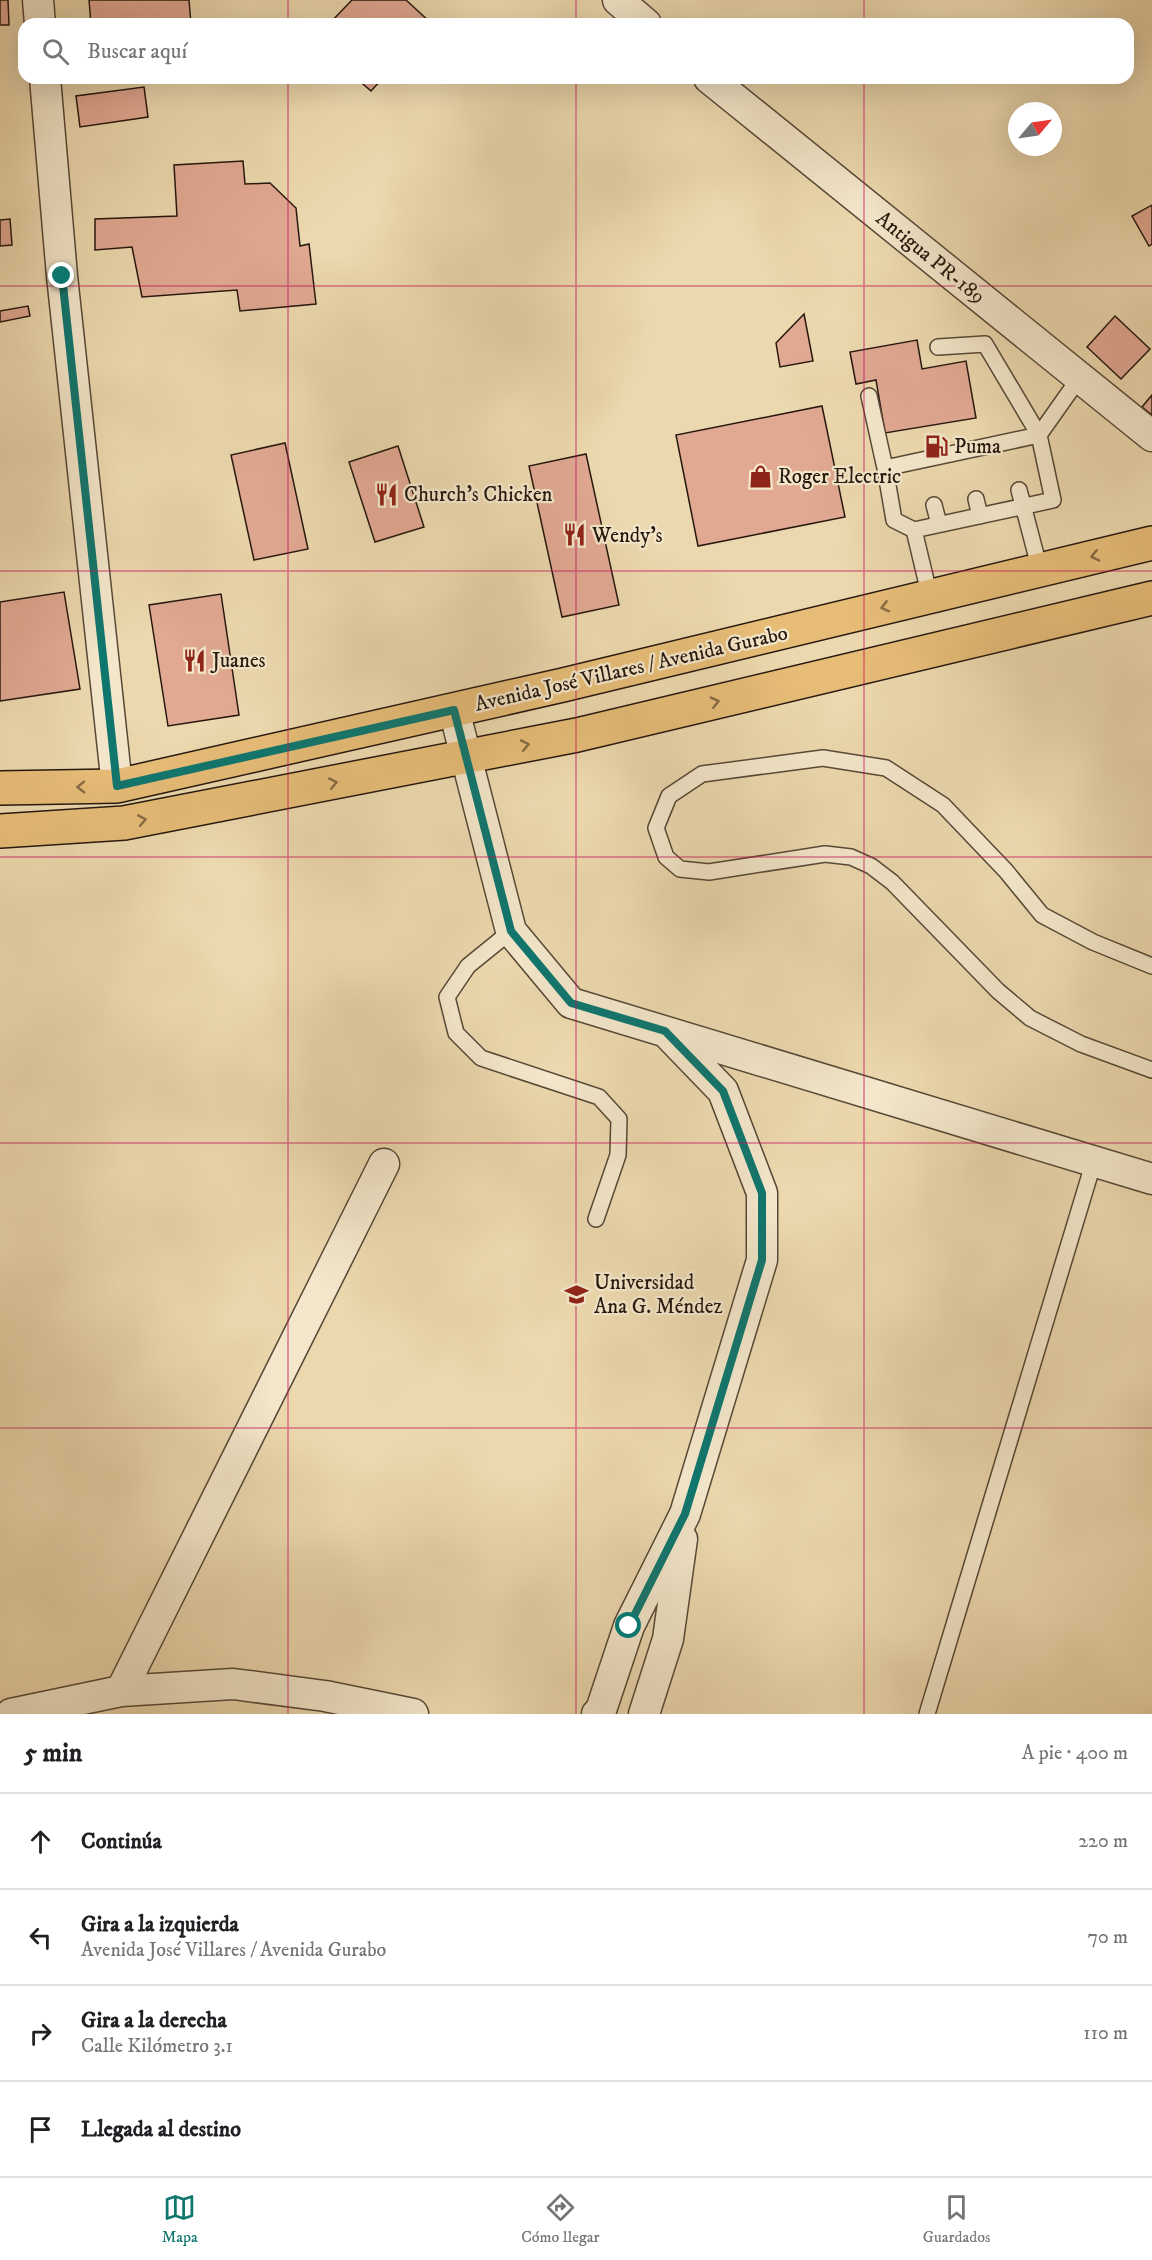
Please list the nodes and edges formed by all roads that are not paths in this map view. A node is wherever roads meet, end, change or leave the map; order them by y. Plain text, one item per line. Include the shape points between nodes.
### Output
1 (38, 0) edge
2 (618, 0) edge
3 (40, 18) edge
4 (638, 18) edge
5 (46, 84) edge
6 (716, 84) edge
7 (938, 347) dead end
8 (1080, 378) junction
9 (869, 396) dead end
10 (1040, 435) junction
11 (1152, 435) edge
12 (885, 468) junction
13 (1019, 490) dead end
14 (976, 499) dead end
15 (934, 505) dead end
16 (1023, 506) junction
17 (980, 516) junction
18 (939, 524) junction
19 (914, 530) junction
20 (1152, 543) edge
21 (1040, 570) junction
22 (930, 597) junction
23 (1152, 598) edge
24 (454, 710) junction
25 (466, 757) junction
26 (117, 786) junction
27 (0, 788) edge
28 (0, 831) edge
29 (511, 931) junction
30 (1152, 966) edge
31 (665, 1031) junction
32 (1152, 1070) edge
33 (1094, 1161) junction
34 (384, 1164) dead end
35 (1152, 1179) edge
36 (596, 1219) dead end
37 (685, 1514) junction
38 (121, 1691) junction
39 (11, 1714) edge
40 (413, 1714) edge
41 (597, 1714) edge
42 (644, 1714) edge
43 (927, 1714) edge

1 - 3 street
2 - 4 street
5 - 26 street via 63,288
6 - 8 street, Antigua PR-189
7 - 10 lane via 985,344
8 - 10 lane
8 - 11 street, Antigua PR-189
9 - 12 lane
10 - 12 lane via 1009,448 925,467
10 - 16 lane via 1053,500
12 - 19 lane via 894,520
13 - 16 lane
14 - 17 lane
15 - 18 lane
16 - 17 lane
16 - 21 lane
17 - 18 lane
18 - 19 lane
19 - 22 lane
20 -> 21 main road, Avenida José Villares / Avenida Gurabo
21 - 22 main road, Avenida José Villares / Avenida Gurabo
22 -> 24 main road, Avenida José Villares / Avenida Gurabo
25 -> 23 main road via 578,735
24 - 25 street
24 - 26 main road, Avenida José Villares / Avenida Gurabo
28 -> 25 main road via 124,823
25 - 29 street
26 -> 27 main road, Avenida José Villares / Avenida Gurabo
29 - 31 street via 571,1003
29 - 36 lane via 468,966 447,997 456,1033 481,1058 599,1097 619,1119 618,1155
30 - 32 lane via 1041,915 1006,871 943,805 886,768 823,758 702,774 669,795 656,828 666,857 680,869 709,872 825,854 851,857 871,866 892,882 998,992 1030,1018 1081,1044
31 - 33 street
31 - 37 street via 723,1091 762,1193 762,1260
33 - 35 street
33 - 43 lane
34 - 38 street
37 - 41 street via 629,1626
37 - 42 street via 668,1639
38 - 39 street
38 - 40 street via 233,1684 325,1696

